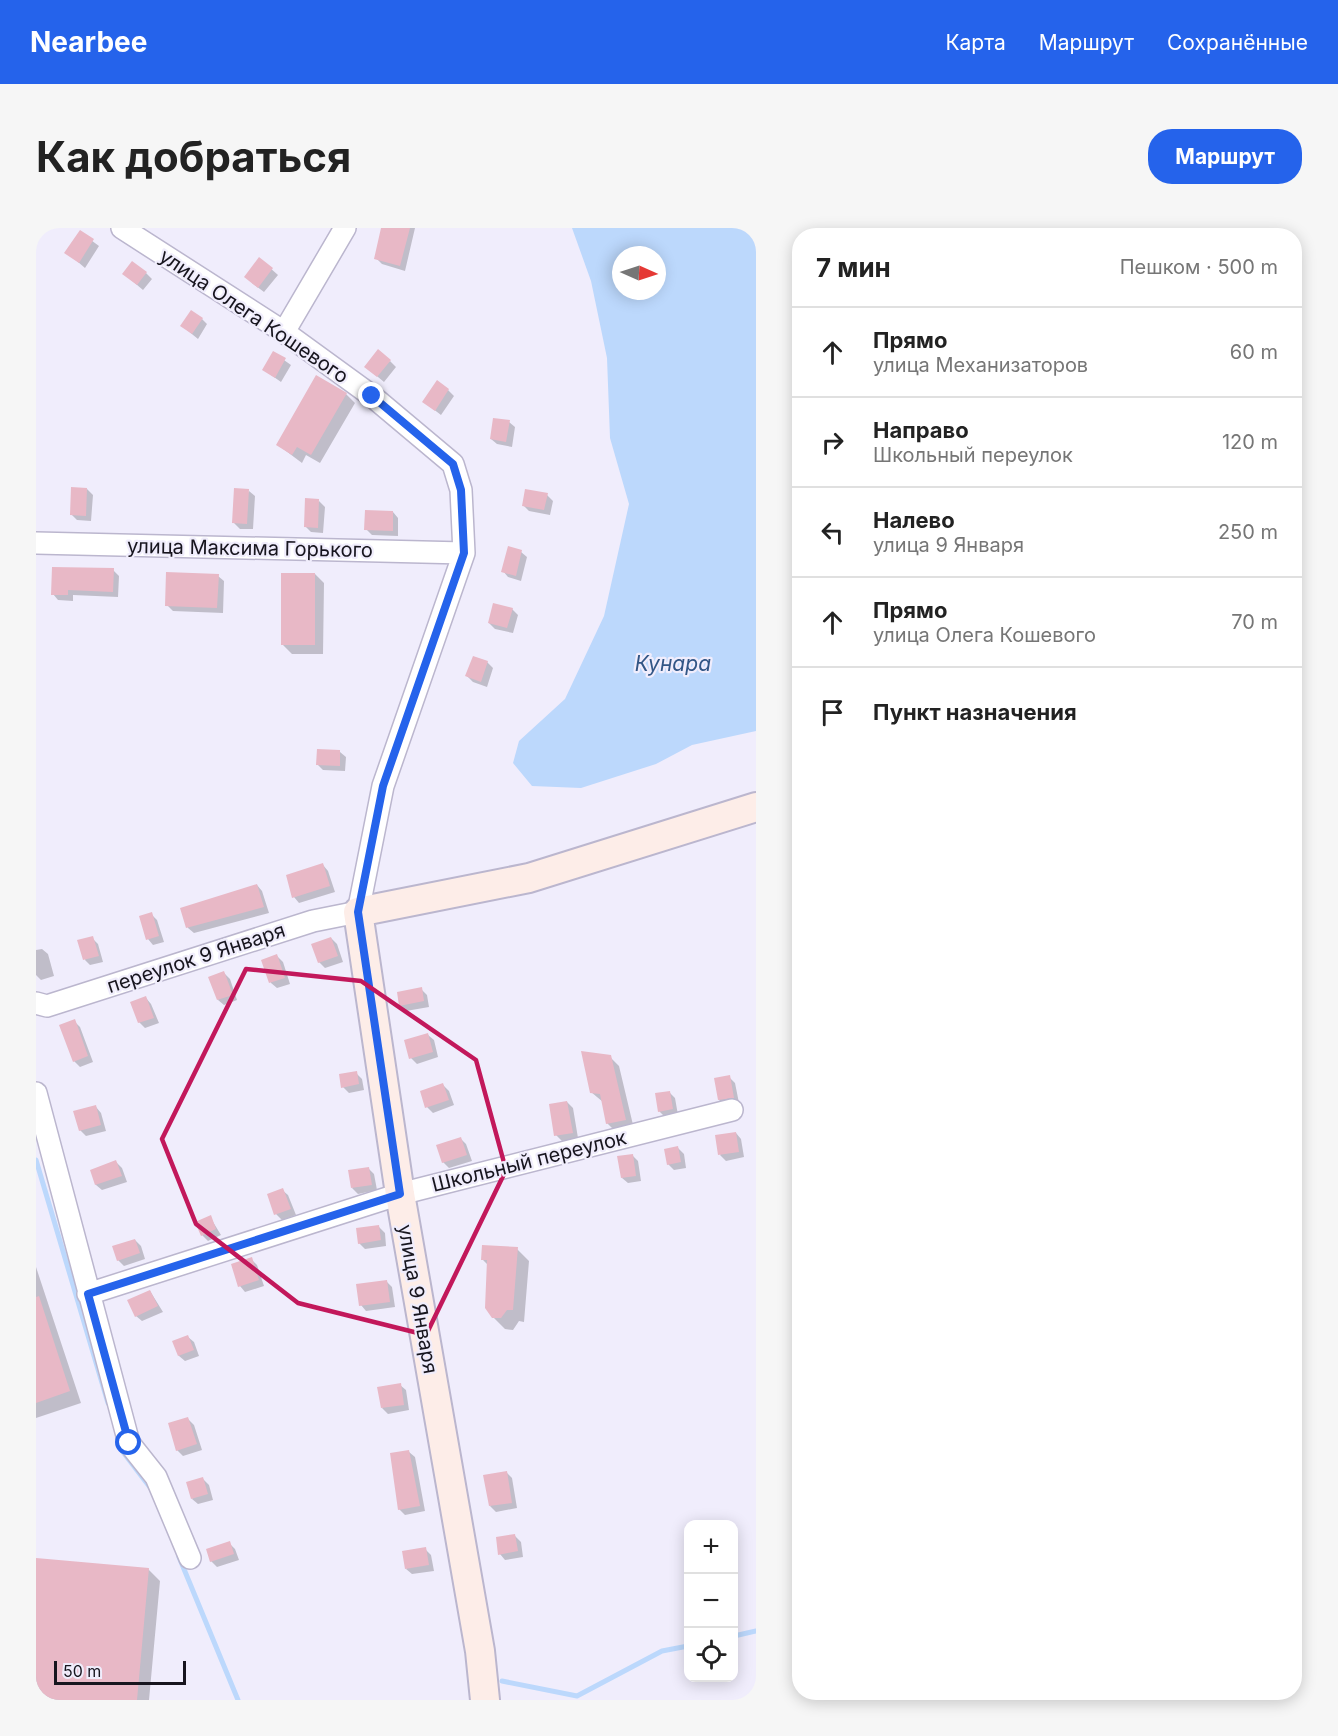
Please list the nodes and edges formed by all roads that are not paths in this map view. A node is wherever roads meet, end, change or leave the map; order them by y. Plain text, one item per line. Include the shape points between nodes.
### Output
1 (122, 228) edge
2 (345, 228) edge
3 (284, 333) junction
4 (36, 543) edge
5 (464, 553) junction
6 (756, 807) edge
7 (358, 912) junction
8 (36, 1003) edge
9 (36, 1093) edge
10 (732, 1110) dead end
11 (400, 1194) junction
12 (88, 1294) junction
13 (190, 1558) dead end
14 (485, 1700) edge

1 - 3 street, улица Олега Кошевого
2 - 3 street
3 - 5 street, улица Олега Кошевого via 372,396 453,464 461,490
4 - 5 street, улица Максима Горького
5 - 7 street, улица 9 Января via 383,786
6 - 7 street via 530,878
7 - 8 street, переулок 9 Января via 313,921 48,1005
7 - 11 street, улица 9 Января
9 - 12 street
10 - 11 street, Школьный переулок
11 - 12 street, Школьный переулок
11 - 14 street, улица 9 Января via 480,1651
12 - 13 street via 129,1443 156,1477

